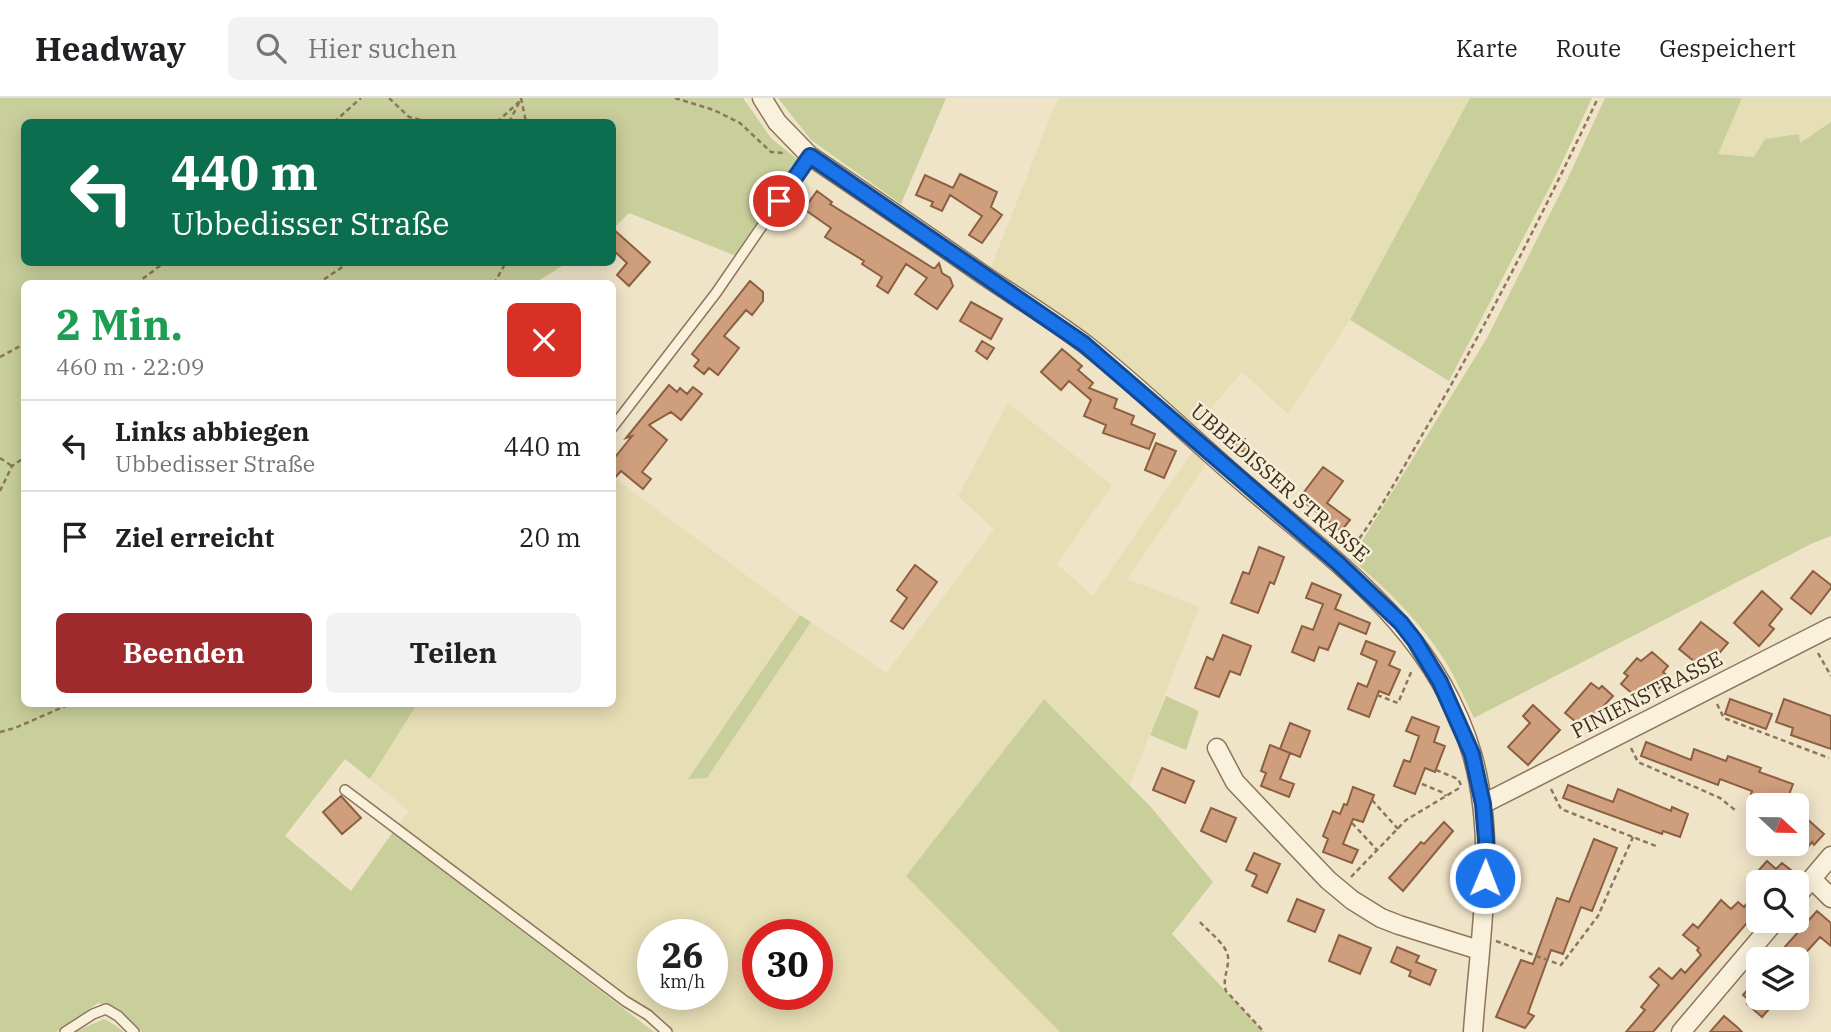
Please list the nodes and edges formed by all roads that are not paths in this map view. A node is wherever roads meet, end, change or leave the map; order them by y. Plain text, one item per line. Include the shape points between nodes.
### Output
1 (762, 98) edge
2 (810, 156) junction
3 (616, 423) edge
4 (1831, 627) edge
5 (1217, 748) dead end
6 (345, 789) dead end
7 (1483, 804) junction
8 (1831, 856) edge
9 (1812, 879) junction
10 (1809, 882) edge
11 (1831, 898) edge
12 (1765, 933) edge
13 (1479, 942) junction
14 (65, 1032) edge
15 (134, 1032) edge
16 (667, 1032) edge
17 (1473, 1032) edge
18 (1681, 1032) edge

1 - 2 street, UBBEDISSER STRASSE via 776,122
2 - 3 lane via 716,293
2 - 7 street, UBBEDISSER STRASSE via 1084,344 1393,615 1423,653 1447,695 1472,754
4 - 7 street, PINIENSTRASSE
5 - 13 street via 1235,782 1339,891 1381,918
6 - 16 lane
7 - 13 street, UBBEDISSER STRASSE
8 - 9 street
9 - 10 street
9 - 11 street
12 - 18 street
13 - 17 street, UBBEDISSER STRASSE
14 - 15 lane via 106,1009

